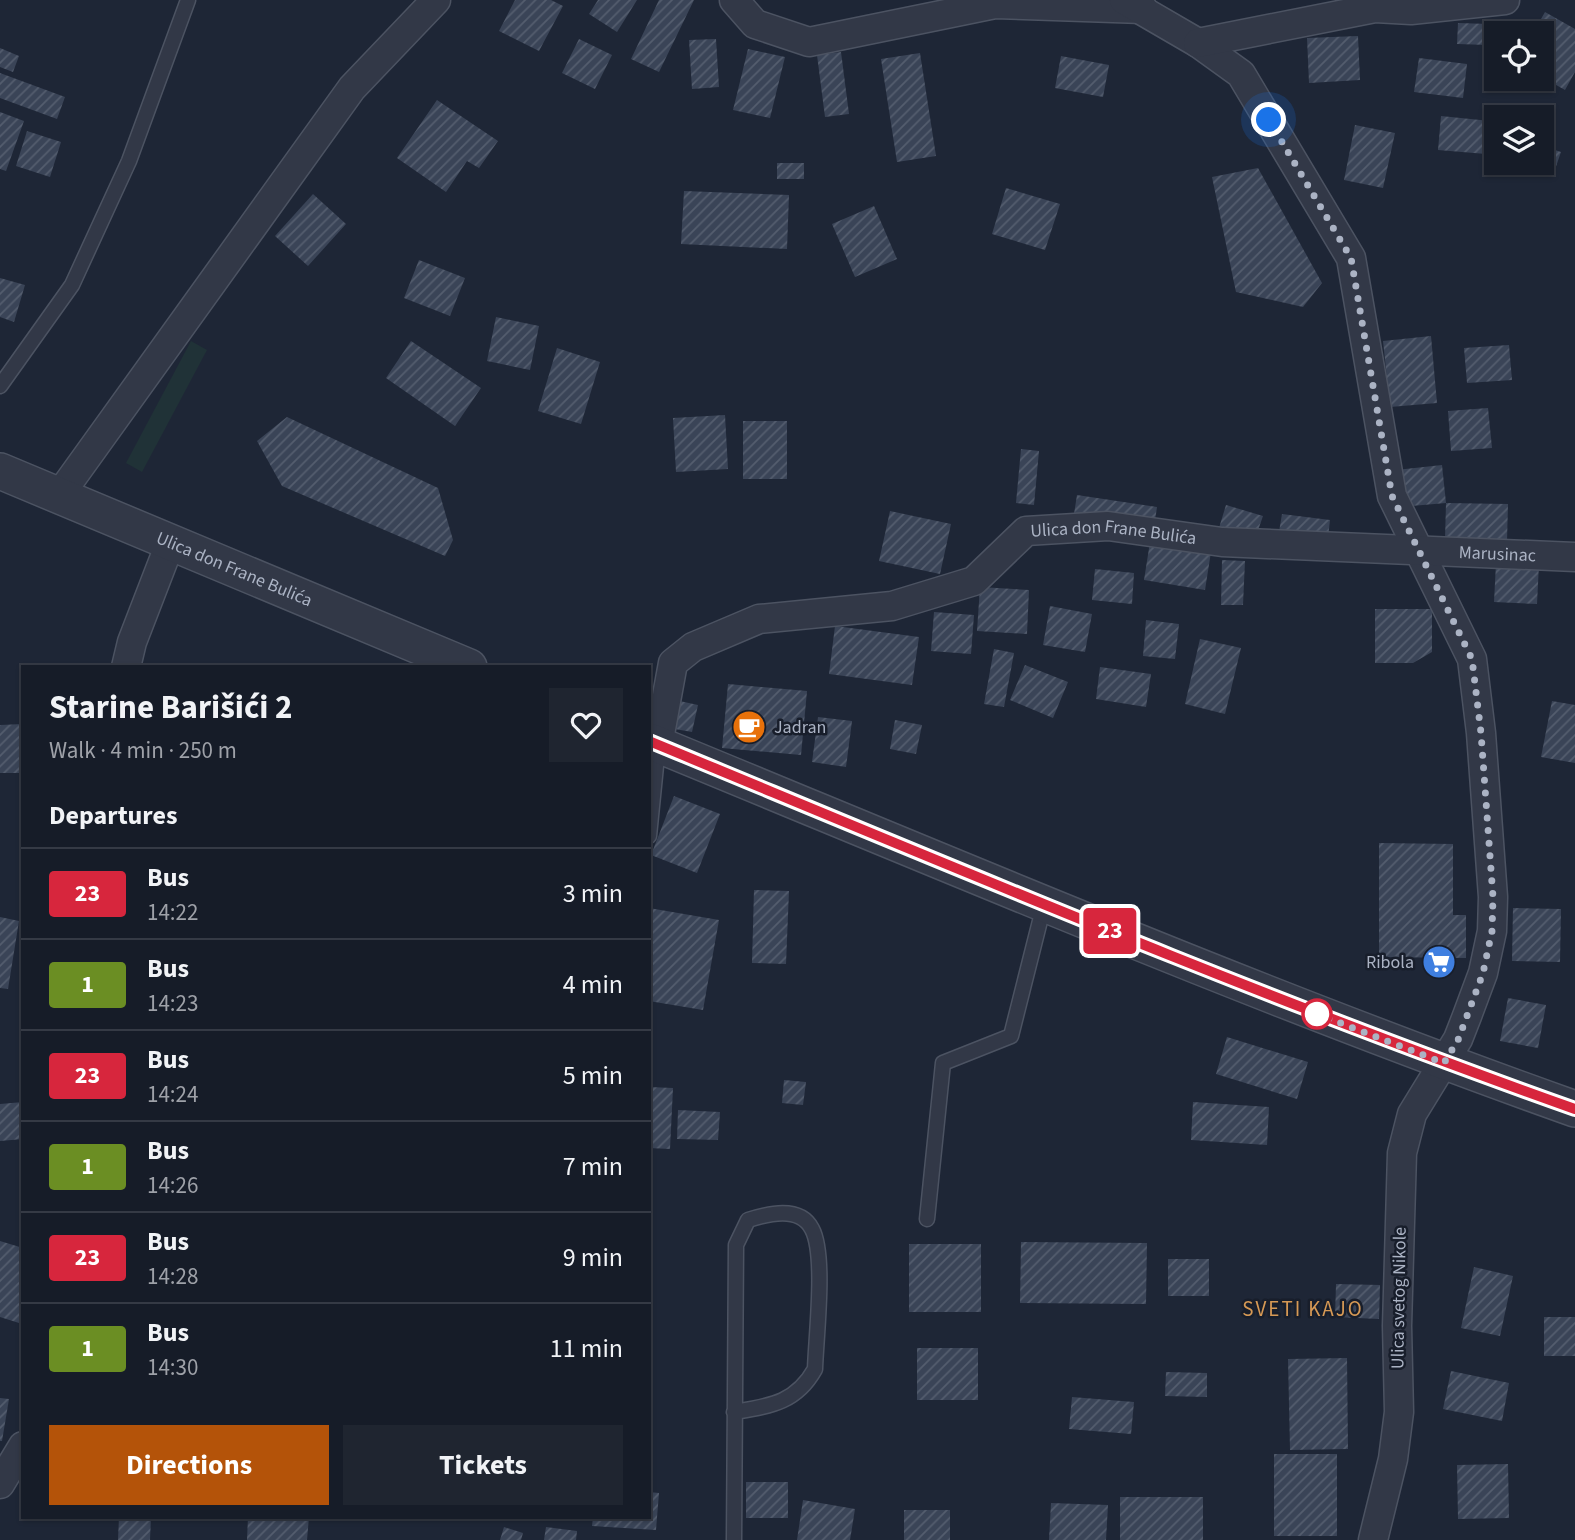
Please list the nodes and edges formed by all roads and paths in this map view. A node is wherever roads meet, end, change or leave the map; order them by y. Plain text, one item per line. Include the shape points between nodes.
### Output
1 (188, 0) edge
2 (436, 0) edge
3 (734, 0) edge
4 (1505, 0) edge
5 (1133, 5) edge
6 (1198, 43) junction
7 (0, 386) edge
8 (0, 471) edge
9 (58, 496) junction
10 (171, 541) junction
11 (1419, 550) junction
12 (1575, 556) edge
13 (126, 665) edge
14 (464, 665) edge
15 (654, 743) edge
16 (651, 798) edge
17 (1044, 905) junction
18 (1444, 1063) junction
19 (1575, 1109) edge
20 (927, 1219) dead end
21 (734, 1412) junction
22 (21, 1449) edge
23 (0, 1484) edge
24 (733, 1540) edge
25 (1373, 1540) edge

1 - 7 lane via 129,161 72,285
2 - 9 street via 352,88
3 - 5 street via 755,23 808,41 995,4
4 - 6 street via 1411,10 1375,8
5 - 6 street, Ulica svetog Nikole
6 - 11 street, Ulica svetog Nikole via 1241,74 1351,258 1392,496
8 - 9 street, Ulica don Frane Bulića
9 - 10 street, Ulica don Frane Bulića
10 - 13 street
10 - 14 street, Ulica don Frane Bulića
11 - 12 street, Marusinac
11 - 15 street, Ulica don Frane Bulića via 1222,542 1108,526 1026,531 974,581 892,606 760,619 693,647 673,663
11 - 18 street, Ulica svetog Nikole via 1472,659 1493,897 1483,973 1458,1040
15 - 16 lane
15 - 17 street
17 - 18 street
17 - 20 lane via 1011,1036 943,1063
18 - 19 street
18 - 25 street, Ulica svetog Nikole via 1412,1114 1402,1153 1399,1412 1393,1460
21 - 21 lane via 736,1245 748,1220 777,1212 801,1218 812,1227 818,1251 815,1368 808,1382 788,1399
21 - 24 lane
22 - 23 street

